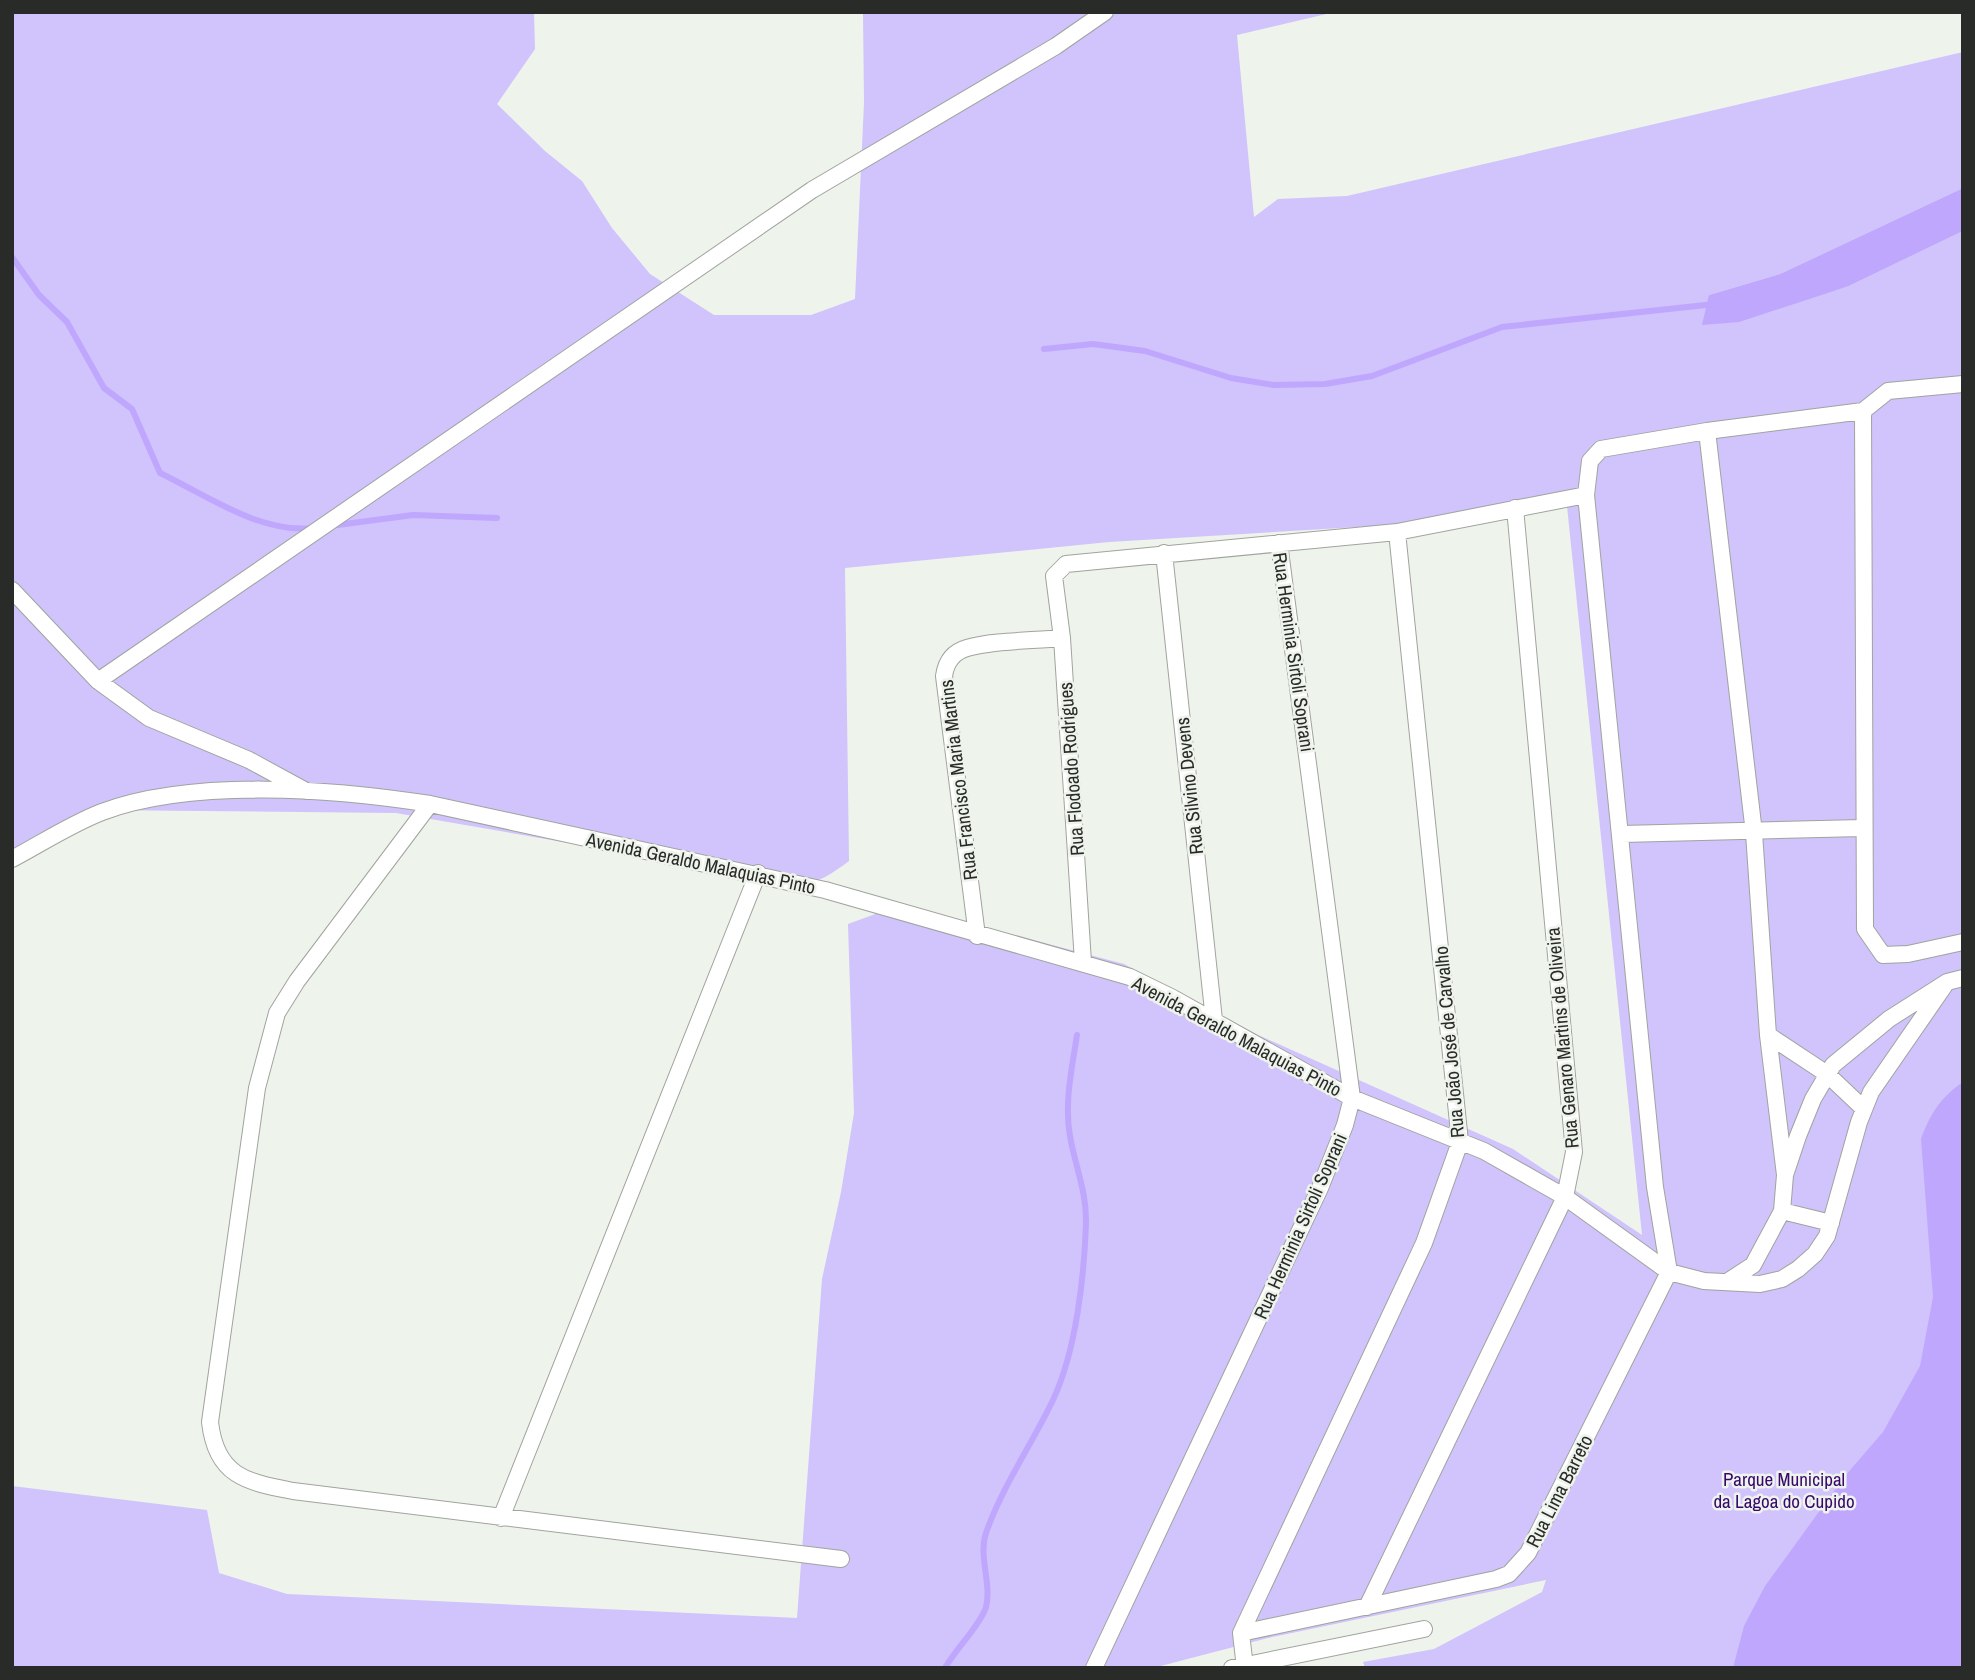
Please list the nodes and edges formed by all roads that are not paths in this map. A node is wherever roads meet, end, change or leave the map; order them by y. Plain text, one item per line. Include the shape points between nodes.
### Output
1 (1105, 12) edge
2 (1963, 384) edge
3 (1863, 411) junction
4 (1707, 431) junction
5 (1587, 495) junction
6 (1515, 508) junction
7 (1397, 532) junction
8 (1279, 543) junction
9 (1164, 552) junction
10 (12, 590) edge
11 (1062, 638) junction
12 (99, 681) junction
13 (306, 791) junction
14 (430, 804) junction
15 (1862, 828) junction
16 (1754, 833) junction
17 (1622, 834) junction
18 (12, 859) edge
19 (758, 873) junction
20 (977, 936) junction
21 (1963, 942) edge
22 (1083, 962) junction
23 (1955, 980) edge
24 (1214, 1020) junction
25 (1768, 1035) junction
26 (1827, 1074) junction
27 (1352, 1098) junction
28 (1864, 1109) junction
29 (1460, 1142) junction
30 (1785, 1175) junction
31 (1565, 1196) junction
32 (1782, 1211) junction
33 (1831, 1223) junction
34 (1669, 1272) junction
35 (1727, 1282) junction
36 (501, 1518) junction
37 (841, 1559) dead end
38 (1367, 1607) junction
39 (1424, 1629) dead end
40 (1241, 1633) junction
41 (1240, 1667) edge
42 (1094, 1668) edge

1 - 12 street via 1056,46 812,190
2 - 3 street via 1888,391
3 - 4 street
3 - 15 street
4 - 5 street via 1601,449 1590,461
4 - 16 street
5 - 6 street
5 - 17 street
6 - 7 street
6 - 31 street, Rua Genaro Martins de Oliveira via 1574,1152
7 - 8 street
7 - 29 street, Rua João José de Carvalho
8 - 9 street
8 - 27 street, Rua Herminia Sirtoli Soprani
9 - 11 street, Rua Flodoado Rodrigues via 1066,564 1054,576
9 - 24 street, Rua Silvino Devens
10 - 12 street
11 - 20 street, Rua Francisco Maria Martins via 967,648 945,667
11 - 22 street, Rua Flodoado Rodrigues
12 - 13 street via 149,718 249,760
13 - 14 street, Avenida Geraldo Malaquias Pinto
13 - 18 street, Avenida Geraldo Malaquias Pinto via 175,793 142,800 79,822
14 - 19 street, Avenida Geraldo Malaquias Pinto
14 - 36 street via 277,1013 257,1088 211,1431 223,1463 234,1474 258,1484
15 - 16 street
15 - 21 street via 1865,929 1883,955
16 - 17 street
16 - 25 street
17 - 34 street via 1655,1187
19 - 20 street, Avenida Geraldo Malaquias Pinto via 897,908
19 - 36 street
20 - 22 street, Avenida Geraldo Malaquias Pinto
22 - 24 street, Avenida Geraldo Malaquias Pinto via 1130,977
23 - 26 street, Avenida Geraldo Malaquias Pinto via 1861,1040
23 - 28 street, Avenida Geraldo Malaquias Pinto via 1871,1092
24 - 27 street, Avenida Geraldo Malaquias Pinto
25 - 26 street
25 - 30 street
26 - 28 street
26 - 30 street, Avenida Geraldo Malaquias Pinto
27 - 29 street, Avenida Geraldo Malaquias Pinto
27 - 42 street, Rua Herminia Sirtoli Soprani via 1320,1188
28 - 33 street, Avenida Geraldo Malaquias Pinto
29 - 31 street, Avenida Geraldo Malaquias Pinto
29 - 40 street, Rua João José de Carvalho via 1424,1243
30 - 32 street, Avenida Geraldo Malaquias Pinto
31 - 34 street, Avenida Geraldo Malaquias Pinto
31 - 38 street, Rua Genaro Martins de Oliveira
32 - 33 street
32 - 35 street, Avenida Geraldo Malaquias Pinto via 1753,1265
33 - 35 street, Avenida Geraldo Malaquias Pinto via 1815,1254 1782,1279 1760,1284
34 - 35 street, Avenida Geraldo Malaquias Pinto
34 - 38 street, Rua Lima Barreto via 1518,1566 1496,1579
36 - 37 street
38 - 40 street, Rua Lima Barreto
39 - 41 street
40 - 41 street

